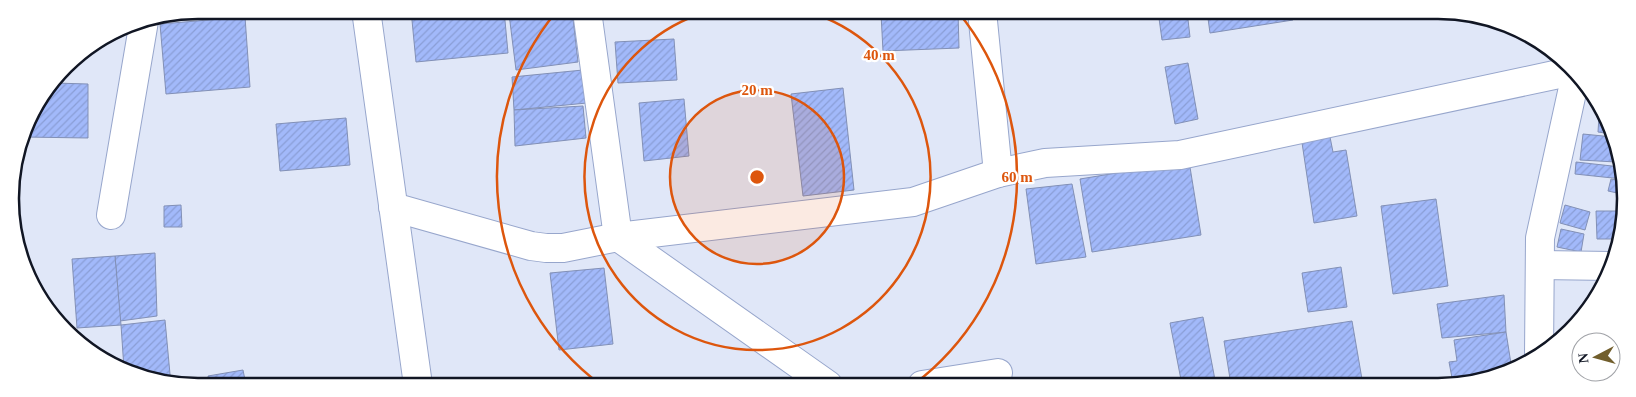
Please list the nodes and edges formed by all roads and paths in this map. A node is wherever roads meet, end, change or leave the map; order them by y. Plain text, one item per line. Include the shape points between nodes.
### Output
1 (367, 19) edge
2 (588, 19) edge
3 (983, 19) edge
4 (143, 27) edge
5 (1567, 73) edge
6 (1574, 82) edge
7 (998, 173) junction
8 (393, 207) junction
9 (111, 215) dead end
10 (618, 237) junction
11 (1540, 266) junction
12 (1604, 266) edge
13 (1539, 347) edge
14 (998, 373) dead end
15 (417, 378) edge
16 (818, 378) edge
17 (966, 378) edge

1 - 8 street
2 - 10 street
3 - 7 street
4 - 9 street
5 - 7 street via 1180,154 1045,163
6 - 11 street via 1540,238
7 - 10 street via 913,202
8 - 10 street via 546,248 563,248
8 - 15 street
10 - 16 street
11 - 12 street
11 - 13 street
14 - 17 street

